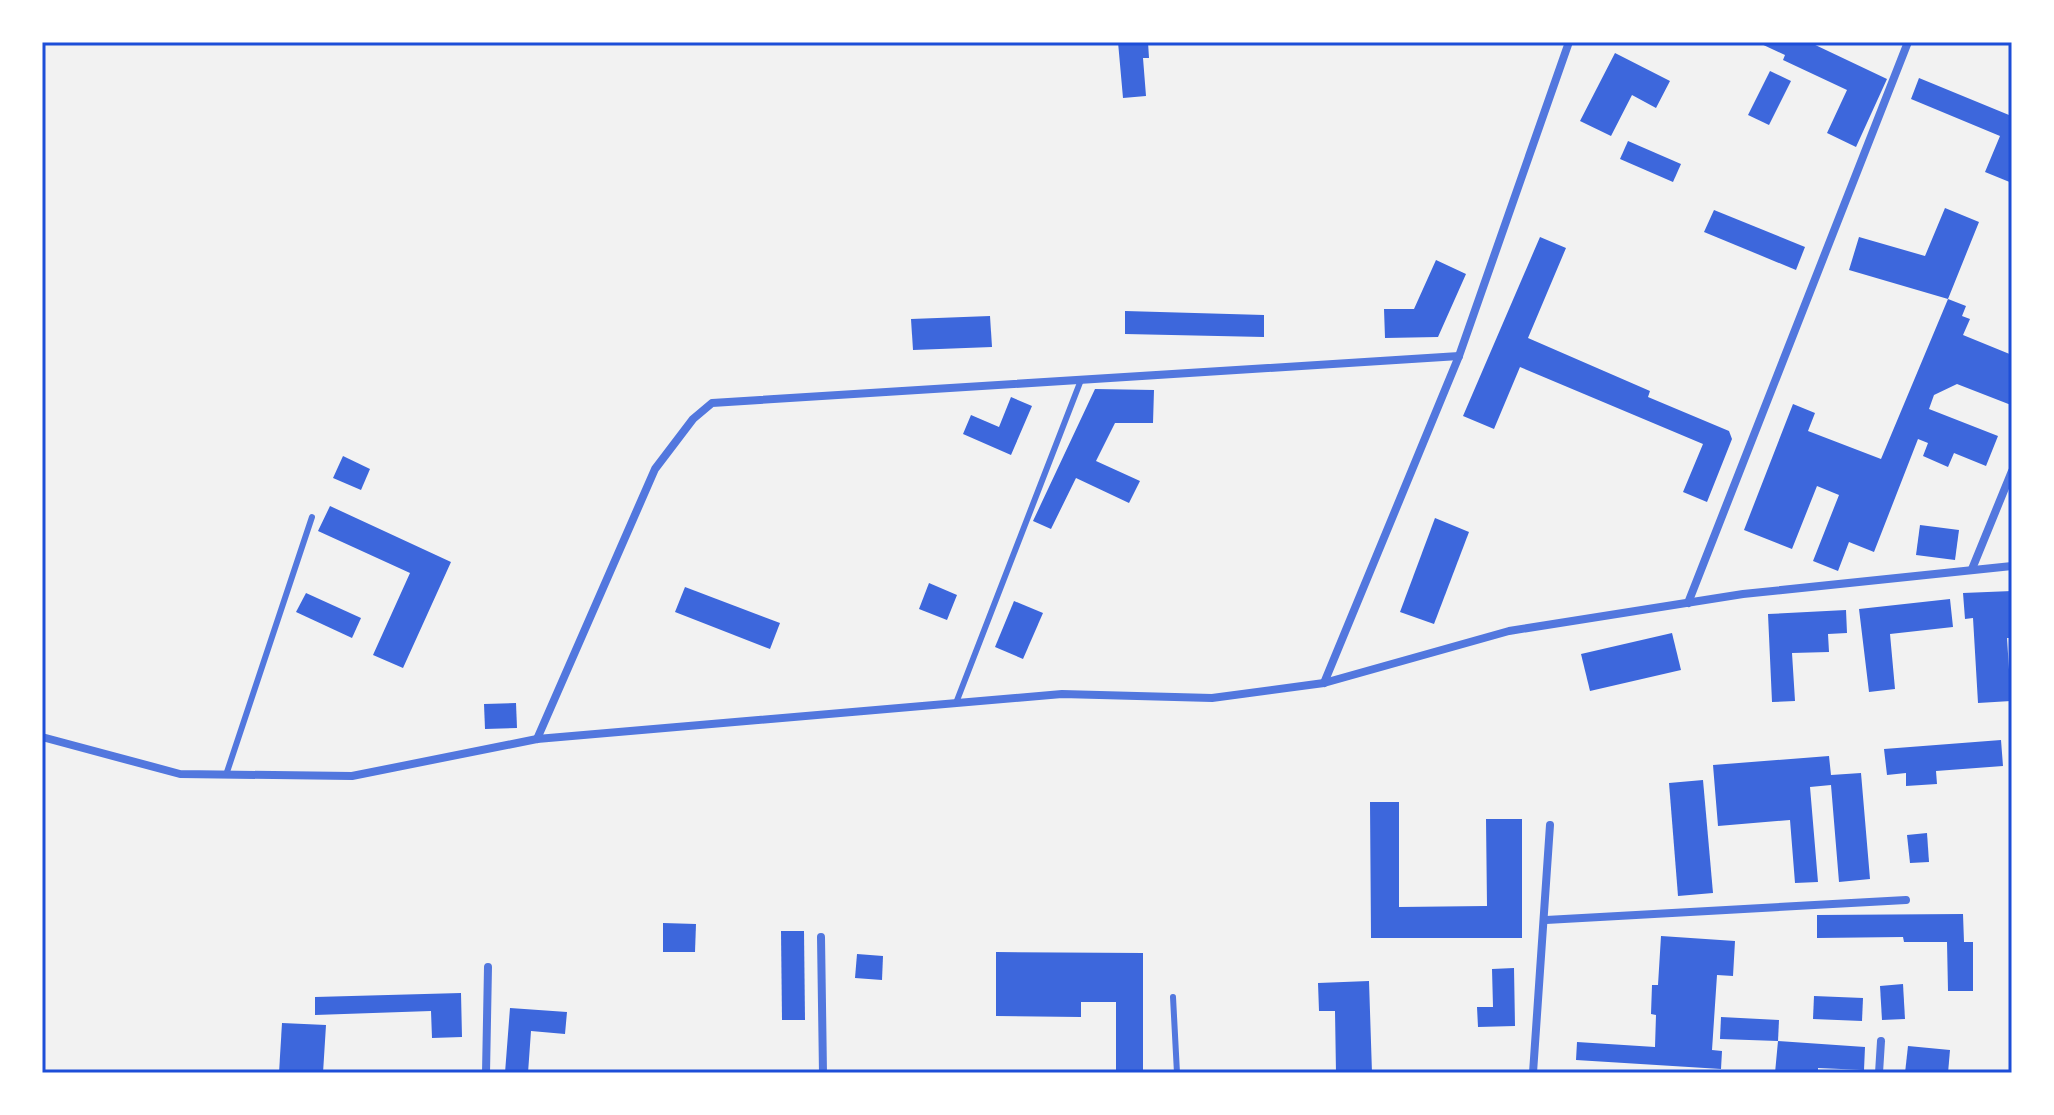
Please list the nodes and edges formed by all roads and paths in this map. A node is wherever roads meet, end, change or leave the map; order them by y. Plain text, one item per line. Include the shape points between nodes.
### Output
1 (1569, 42) edge
2 (1908, 42) edge
3 (1459, 356) junction
4 (1081, 380) junction
5 (2012, 471) edge
6 (312, 517) dead end
7 (2012, 566) edge
8 (1972, 569) junction
9 (1688, 603) junction
10 (1324, 683) junction
11 (956, 703) junction
12 (42, 737) edge
13 (537, 739) junction
14 (226, 775) junction
15 (1550, 825) dead end
16 (1906, 900) dead end
17 (1546, 920) junction
18 (821, 937) dead end
19 (488, 967) dead end
20 (1173, 997) dead end
21 (1881, 1041) dead end
22 (486, 1073) edge
23 (823, 1073) edge
24 (1177, 1073) edge
25 (1533, 1073) edge
26 (1879, 1073) edge

1 - 3 street
2 - 9 street
3 - 4 street
3 - 10 street
4 - 11 lane
4 - 13 street via 712,403 655,469
5 - 8 street
6 - 14 lane
7 - 8 street
8 - 9 street
9 - 10 street via 1509,631
10 - 11 street via 1212,698 1062,694
11 - 13 street
12 - 14 street via 180,774
13 - 14 street via 352,776
15 - 17 street
16 - 17 street
17 - 25 street
18 - 23 street
19 - 22 street
20 - 24 lane
21 - 26 street

